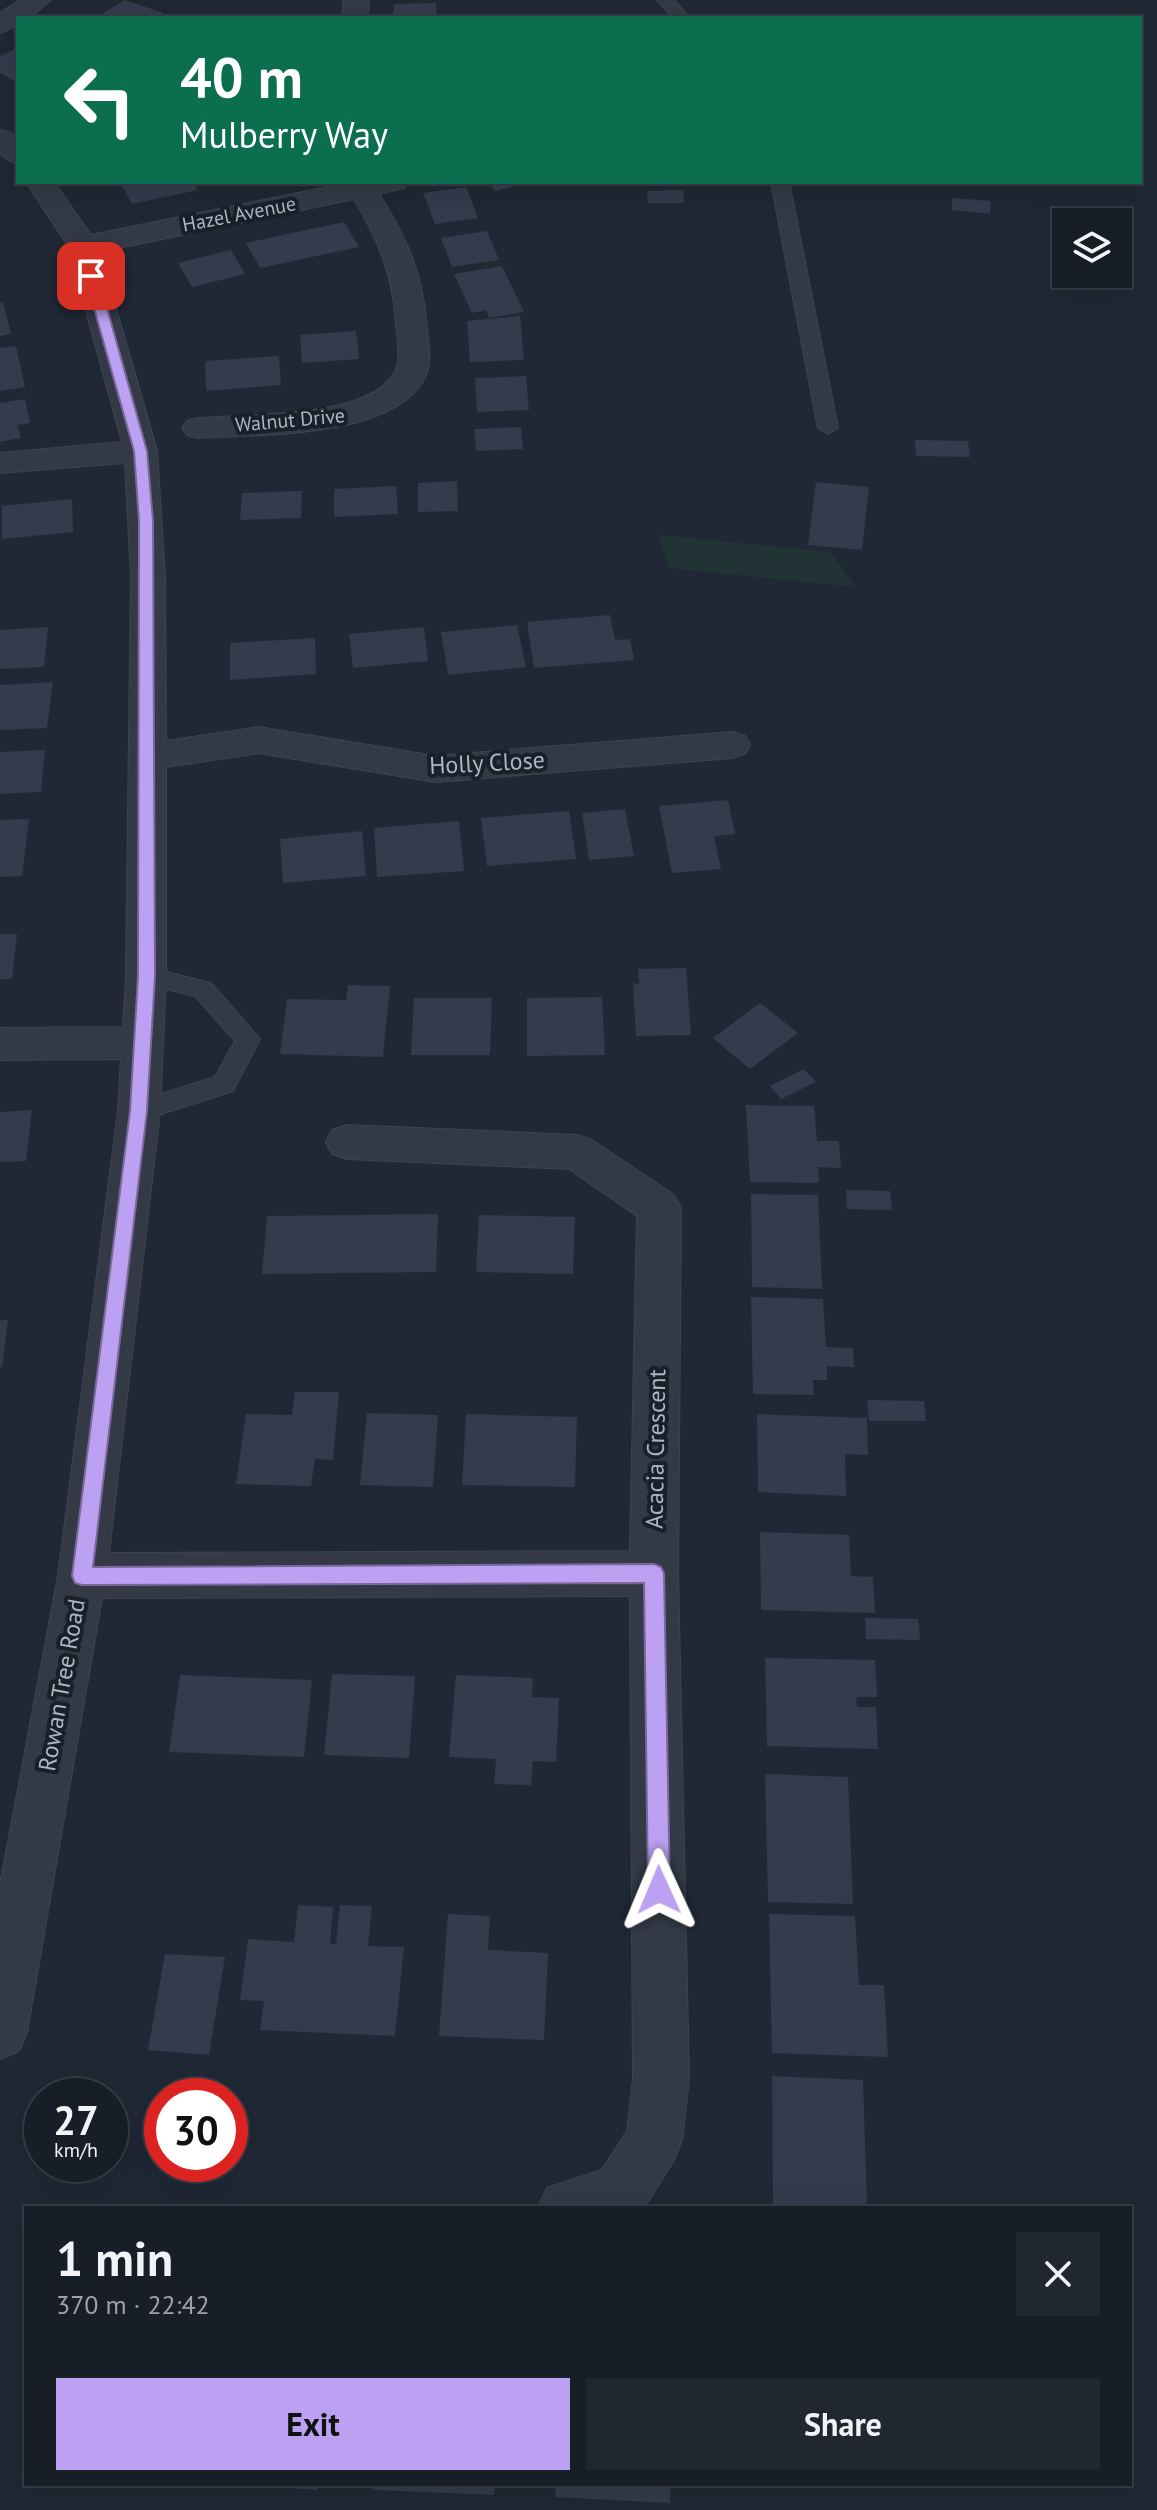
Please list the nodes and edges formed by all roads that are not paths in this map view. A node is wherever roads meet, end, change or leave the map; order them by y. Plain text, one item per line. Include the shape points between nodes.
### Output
1 (38, 0) edge
2 (665, 0) edge
3 (680, 16) edge
4 (0, 25) edge
5 (0, 138) edge
6 (16, 152) edge
7 (41, 184) edge
8 (385, 184) edge
9 (780, 184) edge
10 (362, 189) junction
11 (83, 246) junction
12 (198, 428) dead end
13 (828, 428) dead end
14 (141, 451) junction
15 (0, 463) edge
16 (732, 745) dead end
17 (148, 757) junction
18 (146, 976) junction
19 (142, 1043) junction
20 (0, 1044) edge
21 (139, 1111) junction
22 (347, 1142) dead end
23 (654, 1573) junction
24 (82, 1576) junction
25 (0, 2032) edge
26 (575, 2206) edge

1 - 4 street
2 - 3 lane
5 - 6 street
7 - 11 street, Rowan Tree Road
8 - 10 street, Hazel Avenue
9 - 13 lane
10 - 11 street, Hazel Avenue
10 - 12 street, Walnut Drive via 391,236 409,290 414,358 409,377 363,412
11 - 14 street, Rowan Tree Road
14 - 15 street
14 - 17 street, Rowan Tree Road
16 - 17 street, Holly Close via 435,769 259,740
17 - 18 street, Rowan Tree Road
18 - 19 street, Rowan Tree Road
18 - 21 lane via 203,989 248,1039 224,1084
19 - 20 street
19 - 21 street, Rowan Tree Road
21 - 24 street, Rowan Tree Road
22 - 23 street, Acacia Crescent via 577,1152 659,1208
23 - 24 street
23 - 26 street, Acacia Crescent via 661,2079 654,2140 620,2194
24 - 25 street, Rowan Tree Road

